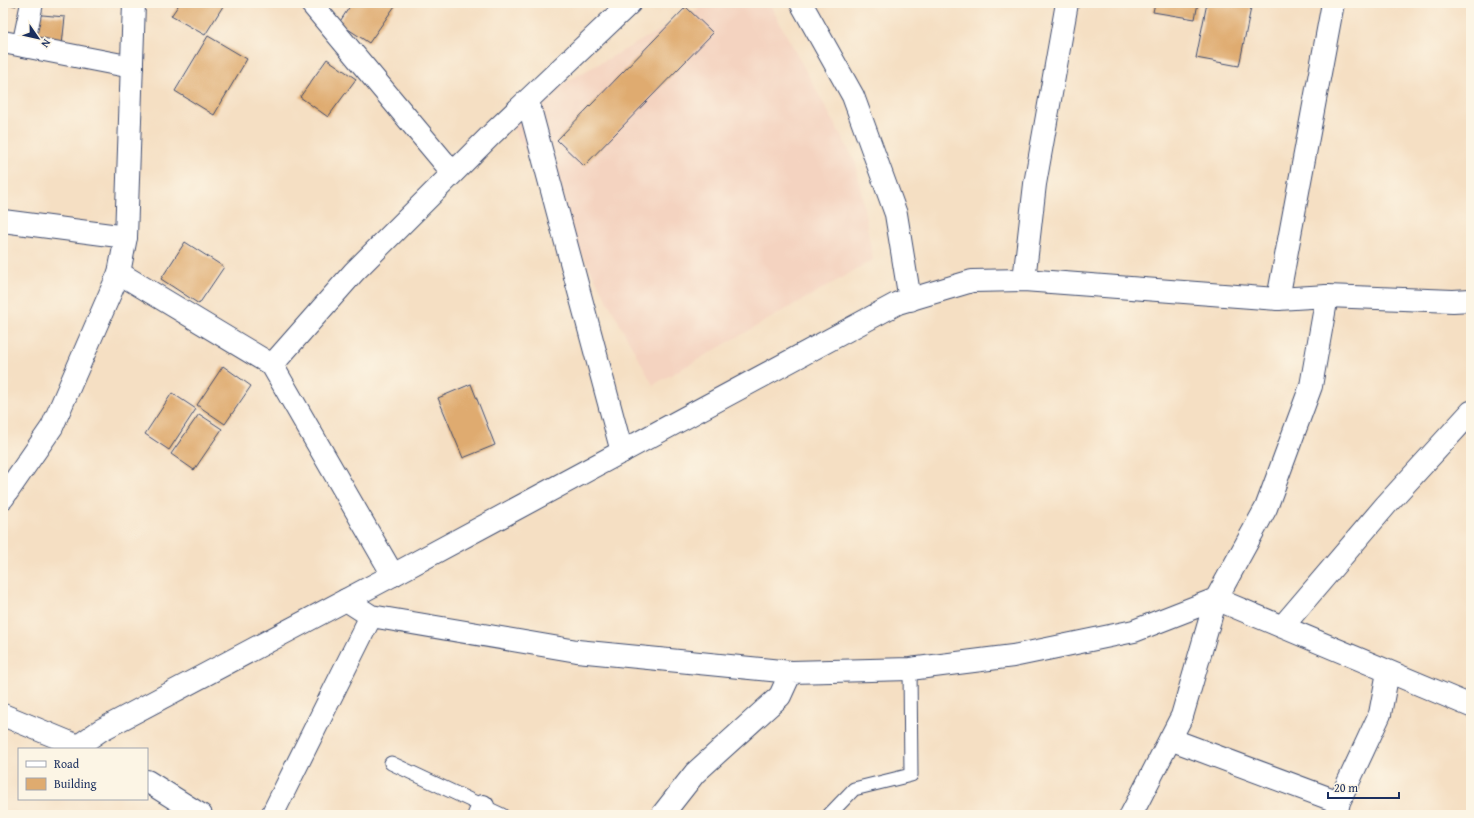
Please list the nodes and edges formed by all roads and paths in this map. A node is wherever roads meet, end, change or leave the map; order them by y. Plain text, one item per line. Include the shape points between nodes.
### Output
1 (32, 3) edge
2 (134, 3) edge
3 (312, 3) edge
4 (630, 3) edge
5 (801, 3) edge
6 (1067, 3) edge
7 (1332, 3) edge
8 (13, 44) edge
9 (132, 67) junction
10 (528, 100) junction
11 (453, 173) junction
12 (3, 221) edge
13 (126, 237) junction
14 (119, 273) junction
15 (1024, 280) junction
16 (1327, 296) junction
17 (1278, 299) junction
18 (1406, 299) junction
19 (910, 300) junction
20 (1471, 300) edge
21 (1471, 313) edge
22 (272, 365) junction
23 (1471, 412) edge
24 (622, 452) junction
25 (3, 498) edge
26 (393, 575) junction
27 (1216, 599) junction
28 (346, 600) junction
29 (371, 616) junction
30 (1282, 626) junction
31 (910, 669) junction
32 (791, 672) junction
33 (1388, 672) junction
34 (1471, 706) edge
35 (3, 715) edge
36 (1170, 739) junction
37 (80, 748) edge
38 (392, 763) dead end
39 (148, 782) edge
40 (1337, 808) edge
41 (488, 812) edge
42 (201, 815) edge
43 (272, 815) edge
44 (662, 815) edge
45 (829, 815) edge
46 (1130, 815) edge

1 - 8 street
2 - 9 street
3 - 11 street
4 - 10 street
5 - 19 street via 853,96 896,214
6 - 15 street via 1035,184
7 - 17 street
8 - 9 street
9 - 13 street
10 - 11 street
10 - 24 street
11 - 22 street via 354,272
12 - 13 street
13 - 14 street
14 - 22 street
14 - 25 street via 52,427
15 - 17 street
15 - 19 street via 972,281
16 - 17 street
16 - 18 street
16 - 27 street via 1311,386 1266,508
18 - 20 street via 1452,302
18 - 21 street
19 - 24 street via 898,304
22 - 26 street
23 - 30 street via 1386,504
24 - 26 street
26 - 28 street
27 - 30 street
27 - 31 street via 1134,631 1013,656
27 - 36 street via 1182,716
28 - 29 street
28 - 37 street via 101,730
29 - 32 street via 577,651
29 - 43 street
30 - 33 street
31 - 32 street
31 - 45 lane via 911,775 854,789
32 - 44 street via 780,696 695,774
33 - 34 street
33 - 40 street via 1380,714
35 - 37 street
36 - 40 street
36 - 46 street
38 - 41 lane
39 - 42 street

